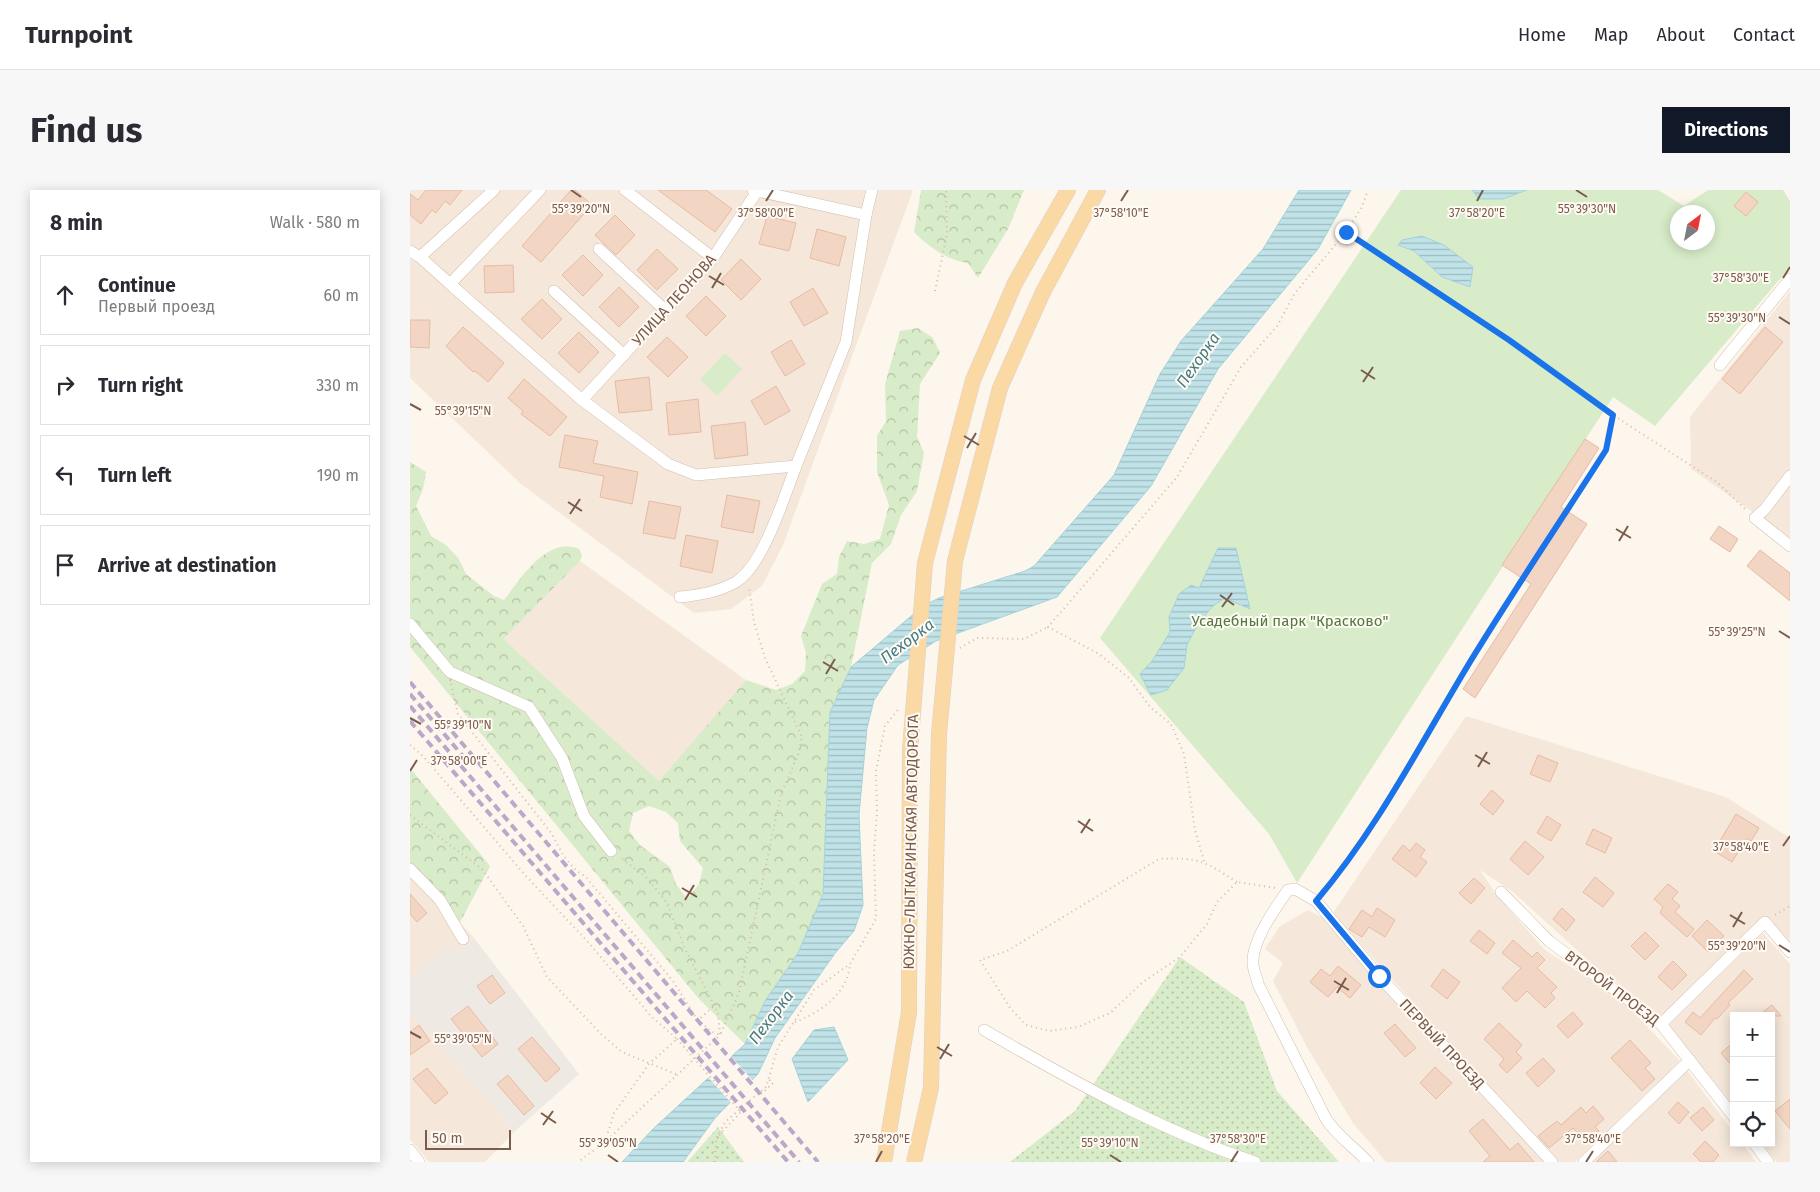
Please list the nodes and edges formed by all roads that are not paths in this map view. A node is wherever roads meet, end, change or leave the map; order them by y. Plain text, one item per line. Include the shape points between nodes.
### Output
1 (494, 190) edge
2 (540, 190) edge
3 (625, 190) edge
4 (872, 190) edge
5 (1068, 190) edge
6 (1098, 190) edge
7 (756, 191) edge
8 (866, 215) junction
9 (599, 248) dead end
10 (415, 254) edge
11 (713, 258) junction
12 (1790, 279) edge
13 (450, 284) junction
14 (554, 291) dead end
15 (665, 310) junction
16 (624, 355) junction
17 (1720, 365) dead end
18 (582, 400) junction
19 (796, 466) junction
20 (1790, 476) edge
21 (1790, 546) edge
22 (680, 597) dead end
23 (410, 624) edge
24 (611, 851) road end
25 (410, 868) edge
26 (1501, 892) dead end
27 (463, 939) dead end
28 (1790, 952) edge
29 (1661, 1024) junction
30 (984, 1030) dead end
31 (1690, 1060) junction
32 (1730, 1112) edge
33 (1757, 1147) edge
34 (410, 1150) edge
35 (419, 1162) edge
36 (884, 1162) edge
37 (914, 1162) edge
38 (1254, 1162) edge
39 (1368, 1162) edge
40 (1552, 1162) edge
41 (1584, 1162) edge
42 (1768, 1162) edge

1 - 10 street
2 - 13 street
3 - 11 street
4 - 8 street
5 - 36 main road, ЮЖНО-ЛЫТКАРИНСКАЯ АВТОДОРОГА, bridge via 1015,283 973,380 925,563 910,750 909,1012
6 - 37 main road, ЮЖНО-ЛЫТКАРИНСКАЯ АВТОДОРОГА, bridge via 1043,292 1000,388 956,562 940,734 931,1088
7 - 8 street
7 - 11 street, УЛИЦА ЛЕОНОВА
8 - 19 street via 846,342
9 - 15 street
10 - 13 street
11 - 15 street, УЛИЦА ЛЕОНОВА
12 - 17 street
13 - 18 street
14 - 16 street
15 - 16 street, УЛИЦА ЛЕОНОВА
16 - 18 street, УЛИЦА ЛЕОНОВА
18 - 19 street via 668,464 696,475
19 - 22 street via 755,565 737,581 710,594
20 - 21 street via 1755,518
23 - 24 street via 450,672 529,707 562,758 584,816
25 - 27 street via 440,900
26 - 29 street, ВТОРОЙ ПРОЕЗД via 1549,941
28 - 29 street via 1765,922
29 - 31 street, ВТОРОЙ ПРОЕЗД
30 - 38 street via 1067,1078 1149,1119
31 - 32 street, ВТОРОЙ ПРОЕЗД
31 - 41 street
33 - 42 street
34 - 35 street
39 - 40 street, ПЕРВЫЙ ПРОЕЗД via 1330,1126 1258,984 1253,960 1264,930 1288,890 1295,889 1316,901 1379,976

